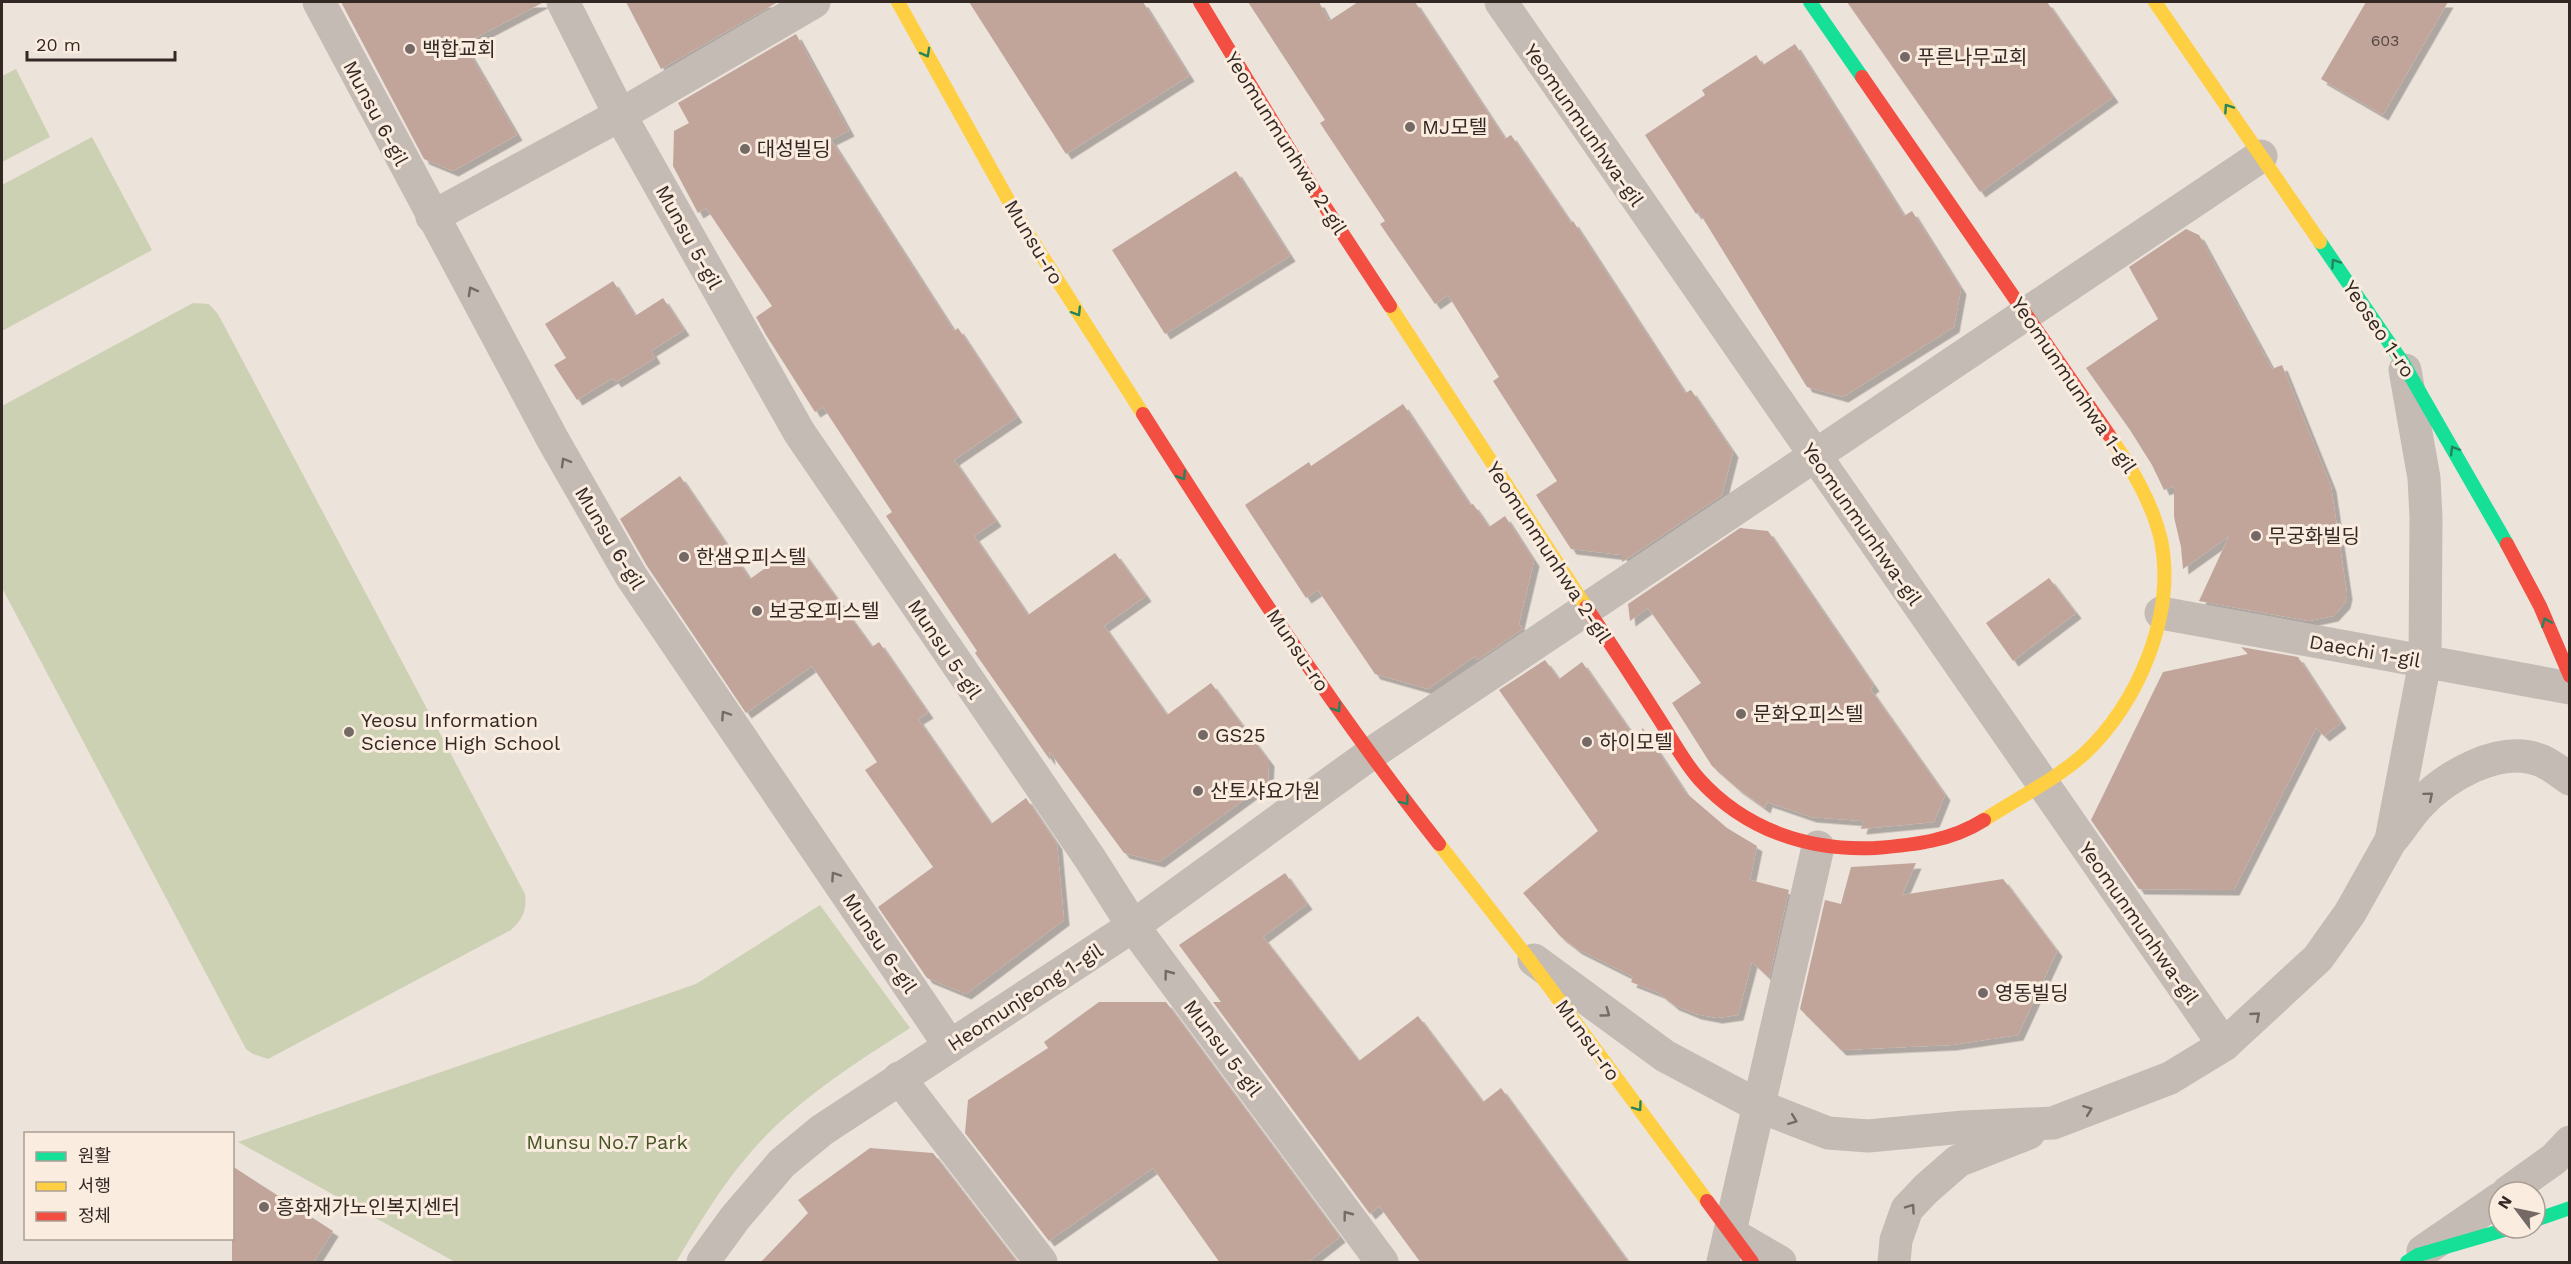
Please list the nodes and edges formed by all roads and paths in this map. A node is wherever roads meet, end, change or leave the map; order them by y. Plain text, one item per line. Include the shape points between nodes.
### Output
1 (319, 2) edge
2 (563, 2) edge
3 (814, 2) edge
4 (898, 2) edge
5 (1200, 2) edge
6 (1502, 2) edge
7 (1810, 2) edge
8 (2155, 2) edge
9 (620, 115) junction
10 (2261, 156) junction
11 (432, 217) junction
12 (2025, 315) junction
13 (2403, 363) junction
14 (1815, 456) junction
15 (1587, 609) junction
16 (2161, 613) junction
17 (2425, 662) junction
18 (2570, 676) edge
19 (2570, 688) edge
20 (1369, 755) junction
21 (2570, 779) edge
22 (2044, 785) junction
23 (2391, 840) junction
24 (1818, 847) junction
25 (1133, 926) junction
26 (1525, 954) junction
27 (2224, 1045) junction
28 (950, 1046) junction
29 (899, 1078) junction
30 (1759, 1107) junction
31 (2053, 1123) junction
32 (2570, 1142) edge
33 (2525, 1180) edge
34 (2487, 1206) edge
35 (2570, 1208) edge
36 (2547, 1217) edge
37 (2547, 1223) edge
38 (2570, 1226) edge
39 (2487, 1235) edge
40 (1726, 1248) edge
41 (2408, 1260) edge
42 (703, 1263) edge
43 (1041, 1263) edge
44 (1382, 1263) edge
45 (1752, 1263) edge
46 (1780, 1263) edge
47 (1894, 1263) edge

1 - 11 street, Munsu 6-gil
2 - 9 street, Munsu 5-gil
3 - 9 street
4 -> 20 street, Munsu-ro via 1021,223 1221,537
5 - 15 street, Yeomunmunhwa 2-gil via 1314,190
6 - 14 street, Yeomunmunhwa-gil
7 - 12 street, Yeomunmunhwa 1-gil
10 -> 8 street, Yeoseo 1-ro
9 - 11 street
9 - 25 street, Munsu 5-gil via 799,432
10 - 12 street, Heomunjeong 1-gil
13 -> 10 street, Yeoseo 1-ro
28 -> 11 street, Munsu 6-gil via 631,576
12 - 14 street, Heomunjeong 1-gil
12 - 16 street, Yeomunmunhwa 1-gil via 2144,491 2156,518 2164,564
13 - 17 street via 2424,478
18 -> 13 street, Yeoseo 1-ro via 2534,596
14 - 15 street, Heomunjeong 1-gil
14 - 22 street, Yeomunmunhwa-gil
15 - 20 street, Heomunjeong 1-gil
15 - 24 street, Yeomunmunhwa 2-gil via 1698,778 1731,811 1756,827
16 - 17 street, Daechi 1-gil
16 - 22 street, Yeomunmunhwa 1-gil via 2148,656 2124,703 2094,744
17 - 19 street, Daechi 1-gil
17 - 23 street
20 - 25 street, Heomunjeong 1-gil
20 -> 26 street, Munsu-ro
23 -> 21 street via 2418,806 2446,782 2498,758 2541,761
22 - 24 street, Yeomunmunhwa 2-gil via 1953,836 1884,848
22 - 27 street, Yeomunmunhwa-gil
27 -> 23 street via 2318,958 2350,913
24 - 30 street
25 - 28 street, Heomunjeong 1-gil
44 -> 25 street, Munsu 5-gil
26 -> 30 street via 1665,1056
26 -> 40 street, Munsu-ro
31 -> 27 street via 2170,1078
28 - 29 street, Heomunjeong 1-gil
29 - 42 street, Heomunjeong 1-gil via 822,1130 782,1163
29 - 43 street
30 -> 31 street via 1828,1133 1868,1136
30 - 40 street
47 -> 31 street via 1896,1240 1907,1209 1926,1189 1958,1161
32 - 33 street
34 - 41 street
35 - 36 street
37 - 38 street
39 - 41 street
40 - 45 street, Munsu-ro
40 - 46 street

